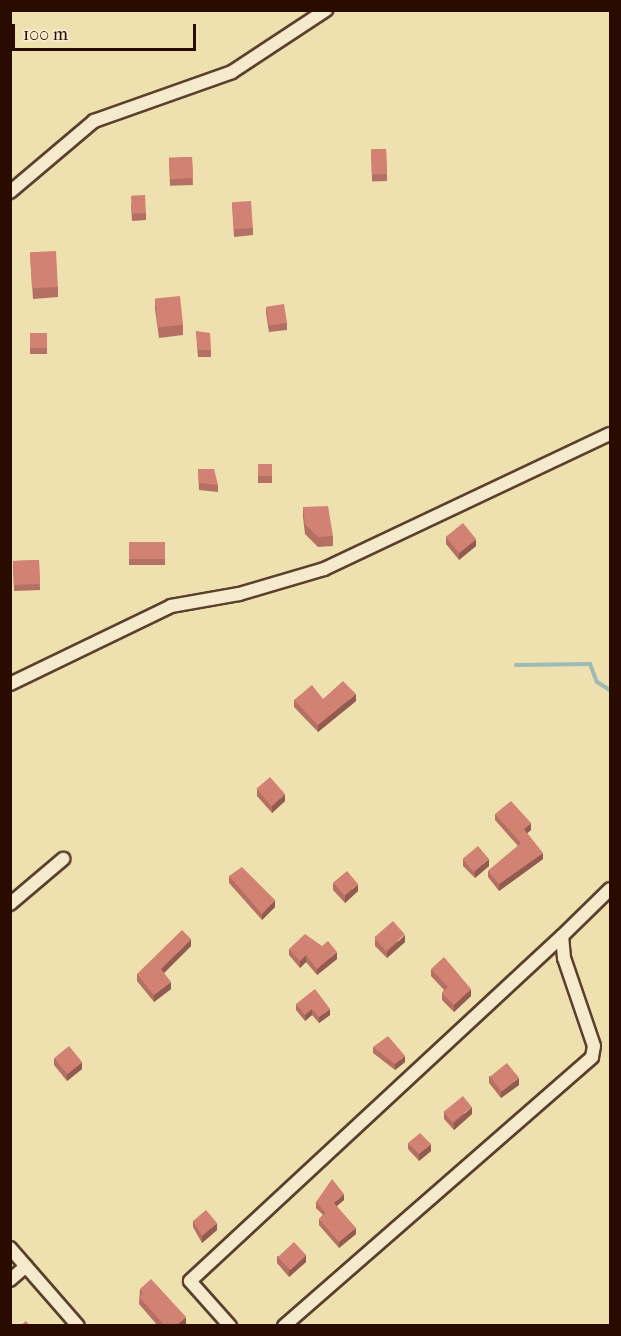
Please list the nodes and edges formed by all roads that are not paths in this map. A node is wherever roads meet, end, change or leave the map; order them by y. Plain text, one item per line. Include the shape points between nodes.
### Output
1 (326, 10) edge
2 (10, 192) edge
3 (610, 434) edge
4 (10, 684) edge
5 (63, 859) dead end
6 (610, 889) edge
7 (10, 904) edge
8 (562, 936) junction
9 (10, 1248) edge
10 (26, 1266) junction
11 (10, 1280) edge
12 (78, 1326) edge
13 (230, 1326) edge
14 (284, 1326) edge

1 - 2 street via 232,72 94,121
3 - 4 street via 324,568 239,594 171,606
5 - 7 street
6 - 8 street
8 - 13 street via 190,1281
8 - 14 street via 564,957 594,1046 592,1057
9 - 10 street
10 - 11 street
10 - 12 street

